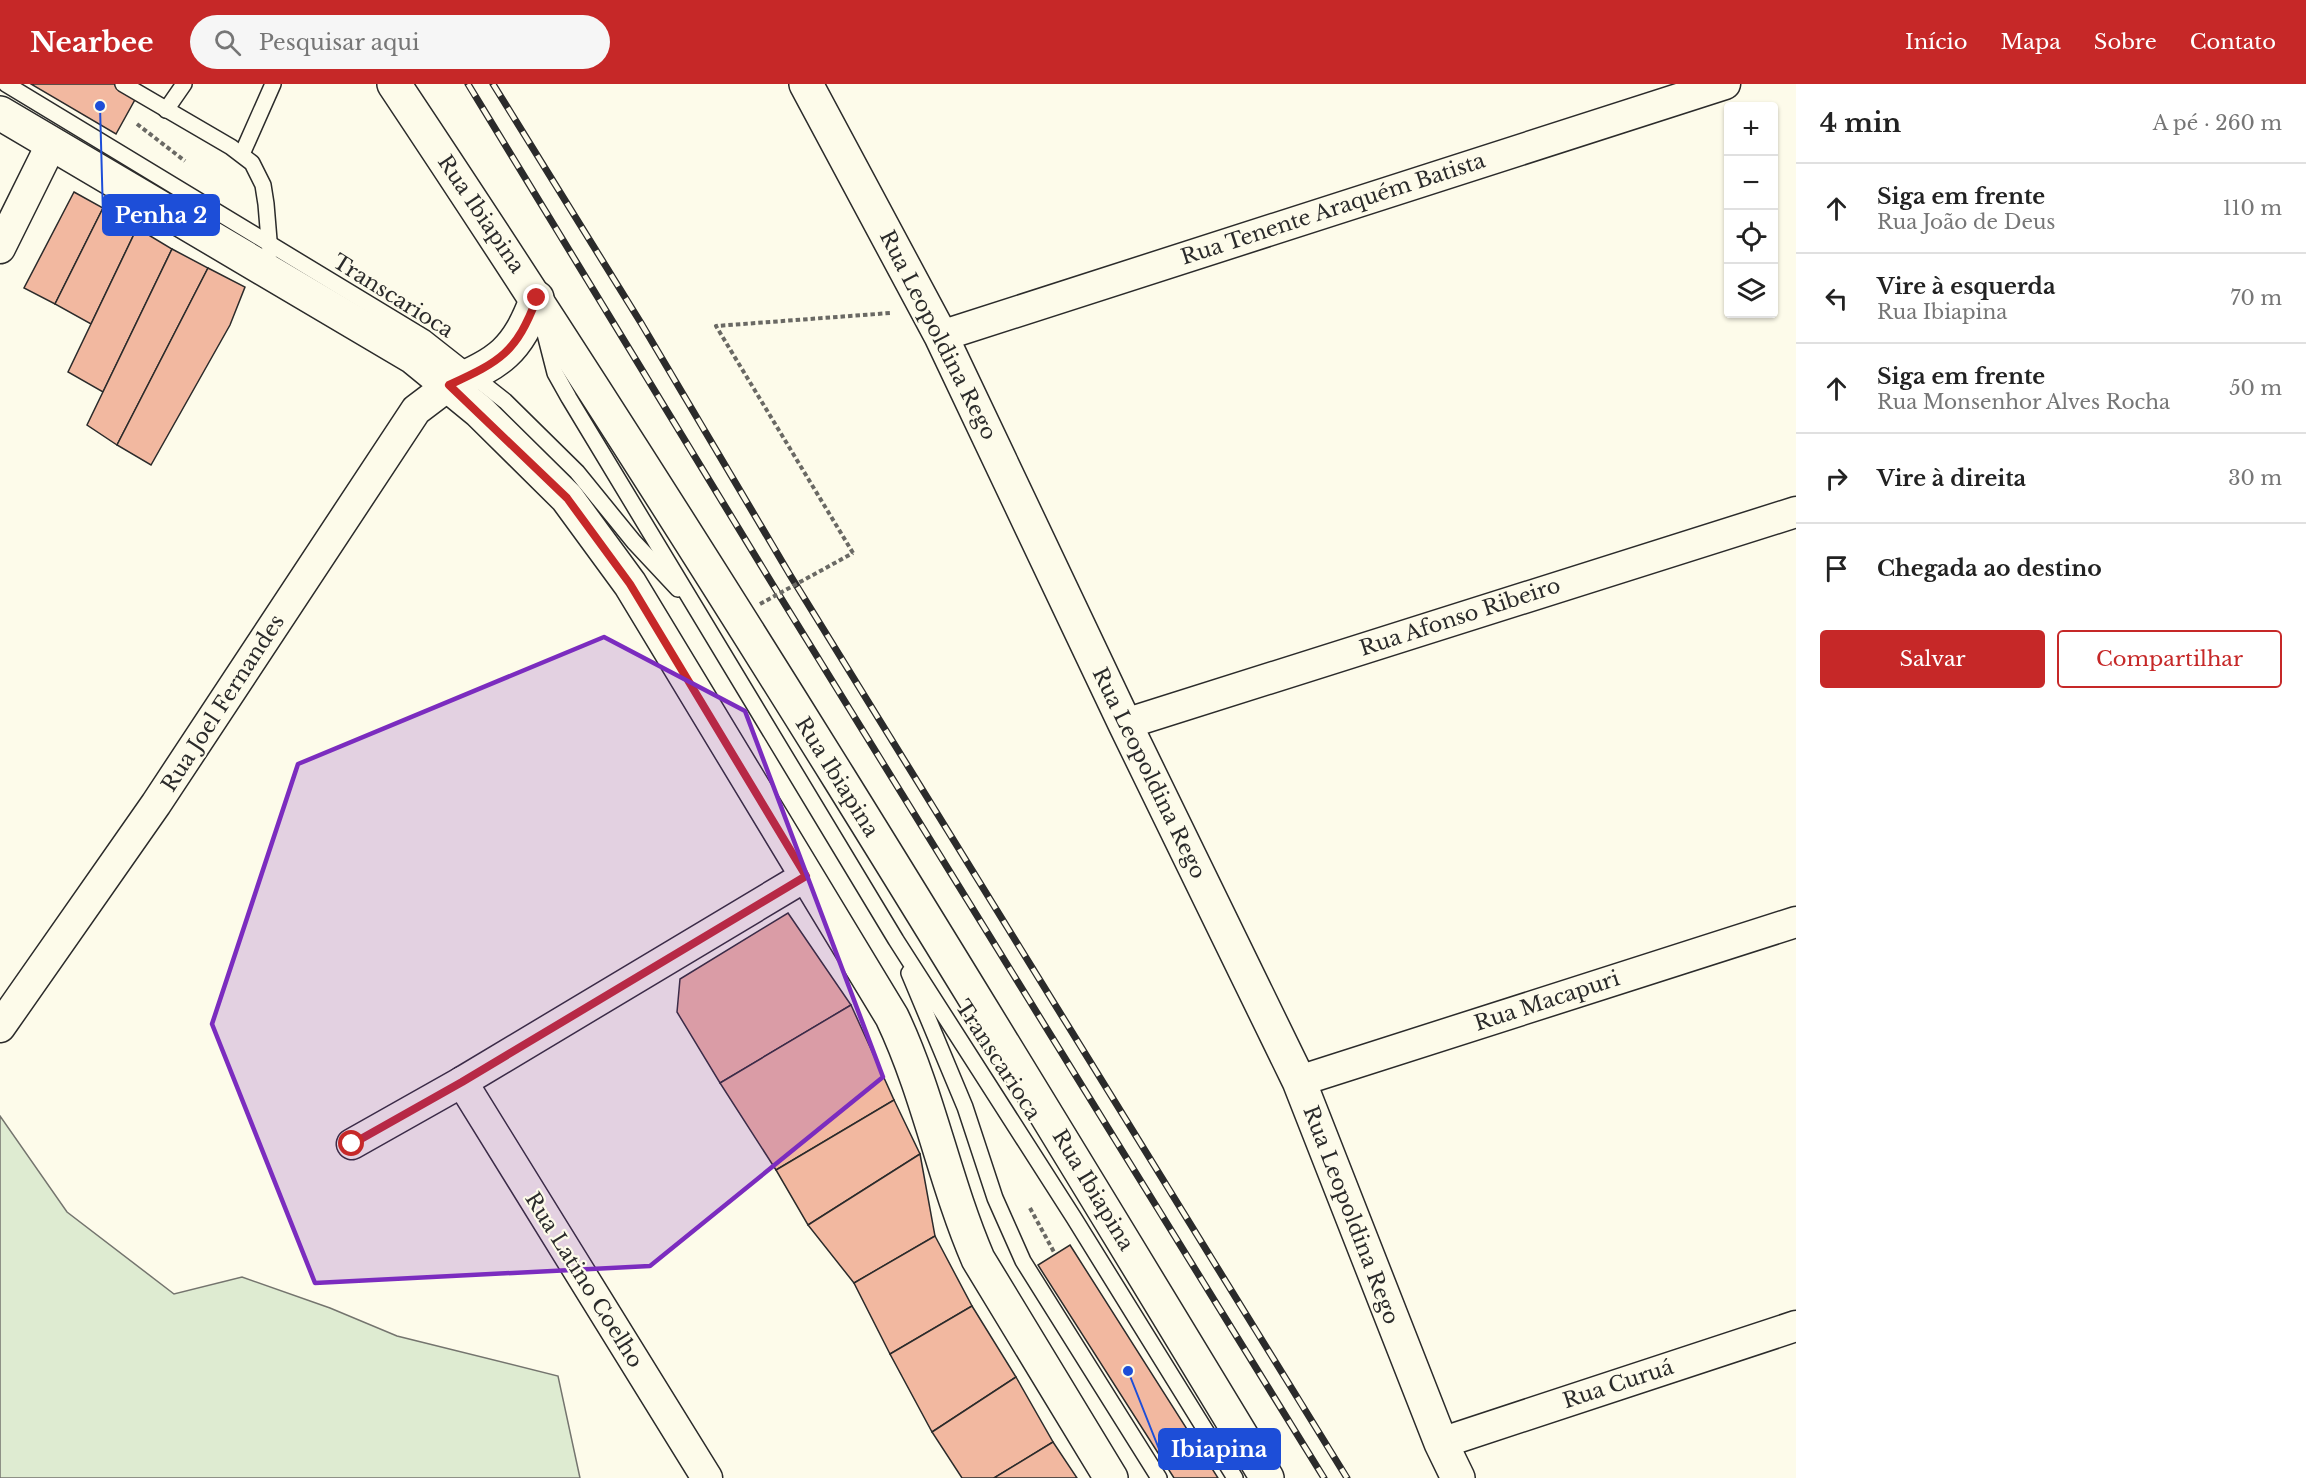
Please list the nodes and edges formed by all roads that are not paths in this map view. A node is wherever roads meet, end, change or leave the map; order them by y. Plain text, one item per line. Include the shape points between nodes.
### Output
1 (6, 84) edge
2 (123, 84) edge
3 (184, 84) edge
4 (273, 84) edge
5 (394, 84) edge
6 (806, 84) edge
7 (1725, 84) edge
8 (166, 111) junction
9 (0, 113) edge
10 (52, 143) junction
11 (242, 154) junction
12 (0, 248) edge
13 (270, 259) junction
14 (537, 298) junction
15 (941, 336) junction
16 (461, 379) junction
17 (1796, 512) edge
18 (700, 613) junction
19 (1125, 724) junction
20 (806, 876) junction
21 (1796, 922) edge
22 (896, 940) junction
23 (0, 1027) edge
24 (1299, 1081) junction
25 (462, 1082) junction
26 (352, 1144) dead end
27 (1796, 1326) edge
28 (1441, 1443) junction
29 (707, 1478) edge
30 (1111, 1478) edge
31 (1159, 1478) edge
32 (1235, 1478) edge
33 (1268, 1478) edge
34 (1458, 1478) edge

1 - 13 lane
2 - 8 lane
3 - 8 lane
4 - 11 lane
5 - 14 main road, Rua Ibiapina
6 - 15 main road, Rua Leopoldina Rego
7 - 15 street, Rua Tenente Araquém Batista
8 - 11 lane
9 - 10 main road
10 - 12 street
10 - 13 main road
11 - 13 lane via 252,163 262,185
13 - 16 main road via 413,357
14 - 16 main road via 512,348 493,364
14 - 18 lane, Transcarioca via 555,373
14 - 33 main road, Rua Ibiapina via 1080,1167
15 - 19 main road, Rua Leopoldina Rego
16 - 18 lane, Transcarioca via 505,401 577,472 634,542
16 - 20 main road via 567,498 630,584
16 - 23 street, Rua Joel Fernandes via 416,410 110,872
17 - 19 street, Rua Afonso Ribeiro
18 - 22 lane, Transcarioca
19 - 24 main road, Rua Leopoldina Rego
20 - 25 street
20 - 30 main road via 892,1017 908,1052 978,1258
21 - 24 street, Rua Macapuri
22 - 31 lane, Transcarioca via 965,1107 995,1198 1023,1260
22 - 32 lane, Transcarioca
24 - 28 main road, Rua Leopoldina Rego
25 - 26 street
25 - 29 street, Rua Latino Coelho
27 - 28 street, Rua Curuá
28 - 34 main road, Rua Leopoldina Rego

